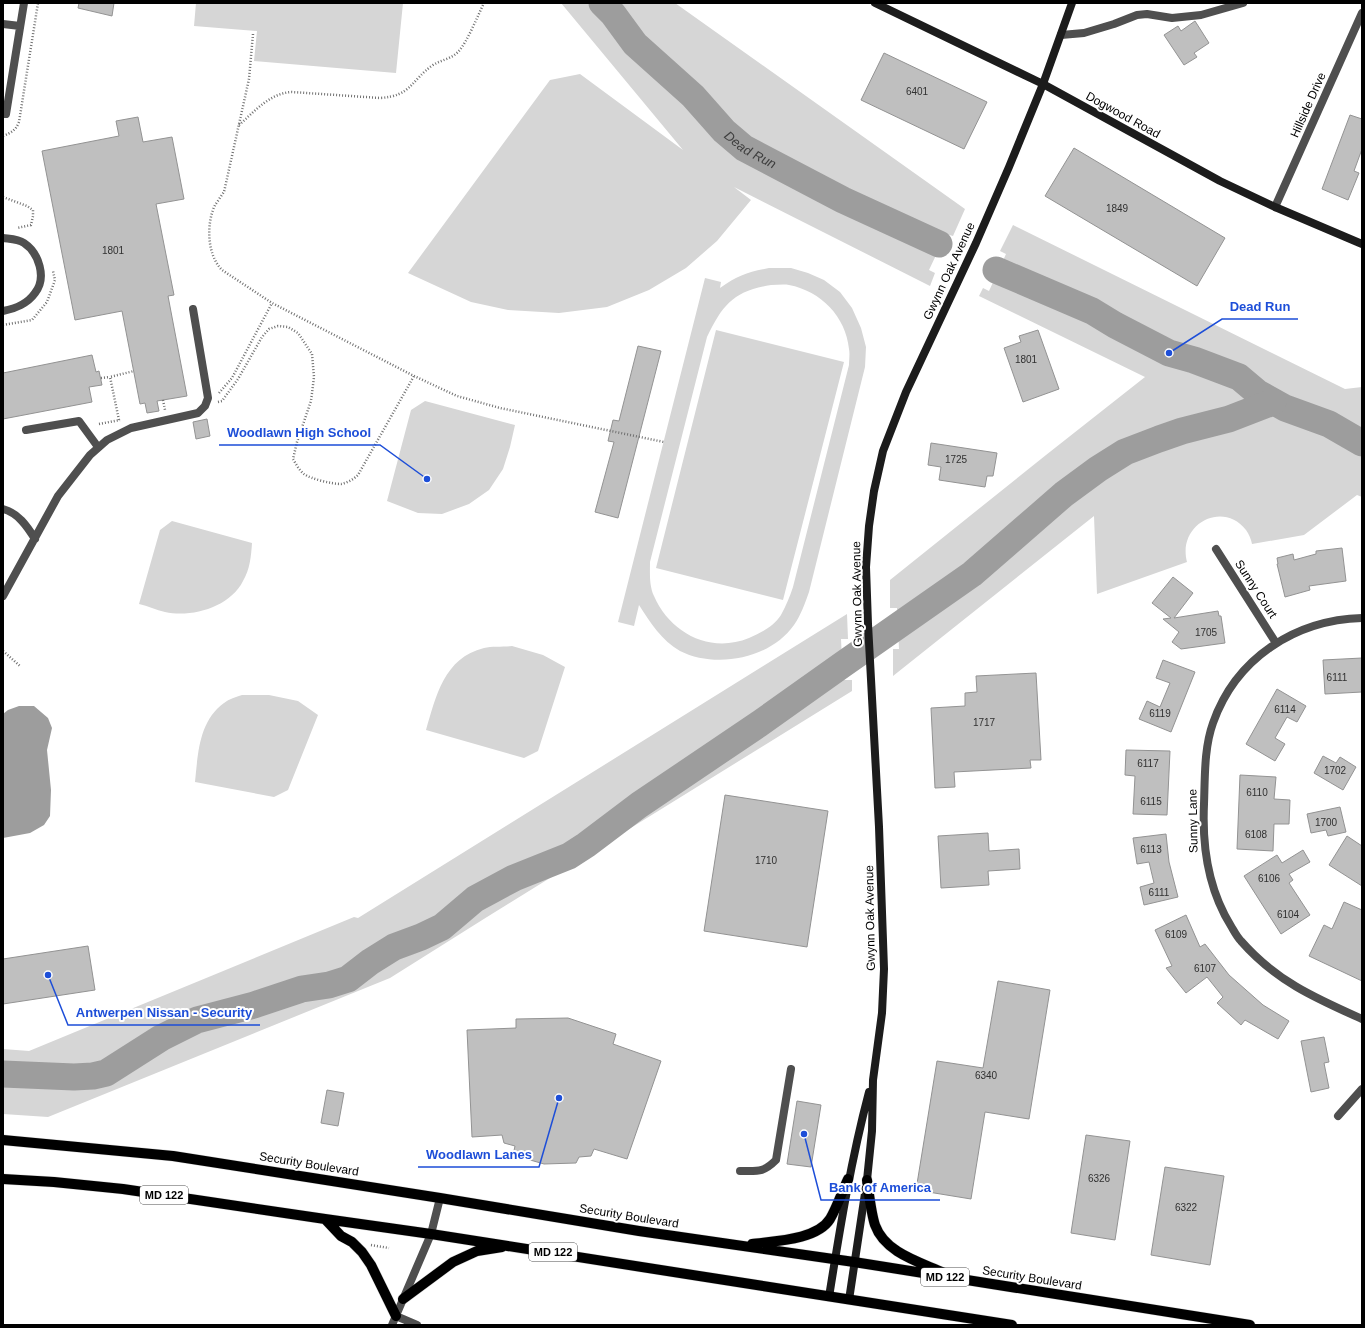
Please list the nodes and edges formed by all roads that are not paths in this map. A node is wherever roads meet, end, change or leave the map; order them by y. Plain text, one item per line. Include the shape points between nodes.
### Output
1 (24, 3) edge
2 (875, 3) edge
3 (1072, 3) edge
4 (1243, 3) edge
5 (1362, 13) edge
6 (3, 24) edge
7 (20, 26) junction
8 (1061, 35) junction
9 (1044, 84) junction
10 (3, 114) edge
11 (1275, 207) junction
12 (3, 238) edge
13 (1362, 244) edge
14 (193, 309) dead end
15 (3, 311) edge
16 (26, 430) dead end
17 (98, 447) junction
18 (3, 509) edge
19 (35, 538) junction
20 (1216, 549) dead end
21 (3, 596) edge
22 (1362, 618) edge
23 (1276, 643) junction
24 (1362, 1019) edge
25 (791, 1069) dead end
26 (873, 1080) junction
27 (1362, 1089) edge
28 (1338, 1116) dead end
29 (3, 1140) edge
30 (740, 1172) dead end
31 (3, 1179) edge
32 (848, 1179) junction
33 (867, 1180) junction
34 (440, 1198) junction
35 (325, 1219) junction
36 (431, 1234) junction
37 (511, 1245) junction
38 (740, 1246) junction
39 (835, 1260) junction
40 (854, 1262) junction
41 (956, 1279) junction
42 (829, 1297) junction
43 (403, 1299) junction
44 (849, 1300) junction
45 (394, 1321) edge
46 (417, 1325) edge
47 (1012, 1325) edge
48 (1250, 1325) edge

1 - 7 street
2 - 9 street, Dogwood Road
3 - 8 street, Gwynn Oak Avenue
4 - 8 street via 1201,15 1172,18 1137,15 1084,33
5 - 11 street, Hillside Drive
6 - 7 street
7 - 10 street via 6,114
8 - 9 street, Gwynn Oak Avenue
9 - 11 street, Dogwood Road via 1201,171
9 - 26 street, Gwynn Oak Avenue via 976,243 906,392 884,451 874,491 866,567 884,969 882,1013
11 - 13 street, Dogwood Road
12 - 15 street via 24,243 35,253 41,282 28,301 11,310
14 - 17 street via 207,401 198,413 130,428
16 - 17 street via 79,421
17 - 19 street via 58,496
18 - 19 street via 24,523
19 - 21 street
20 - 23 street, Sunny Court
22 - 23 street, Sunny Lane via 1322,623
23 - 24 street, Sunny Lane via 1237,677 1213,723 1206,760 1203,828 1206,859 1214,891 1240,940 1286,982 1314,998
25 - 30 street via 776,1160 762,1171
26 - 32 street, Gwynn Oak Avenue
26 - 33 street, Gwynn Oak Avenue via 872,1131
27 - 28 street
29 - 34 main road, Security Boulevard / MD 122 via 173,1156
31 - 35 main road, MD 122 via 123,1189
32 - 38 main road via 829,1220 813,1232 801,1237
32 - 39 street, Gwynn Oak Avenue
33 - 40 street, Gwynn Oak Avenue
33 - 41 main road via 875,1225 888,1245 901,1254
34 - 36 street
34 - 38 main road, Security Boulevard / MD 122
35 - 36 main road, MD 122
35 - 45 main road via 335,1231 352,1242 371,1265
36 - 37 main road, MD 122
36 - 43 street
37 - 42 main road, MD 122
37 - 43 main road via 477,1252 453,1262
38 - 39 main road, Security Boulevard / MD 122
39 - 40 main road, Security Boulevard / MD 122
39 - 42 street, Gwynn Oak Avenue
40 - 41 main road, Security Boulevard / MD 122
40 - 44 street, Gwynn Oak Avenue
41 - 48 main road, Security Boulevard / MD 122
42 - 44 main road, MD 122
43 - 45 street
44 - 47 main road, MD 122
45 - 46 street

